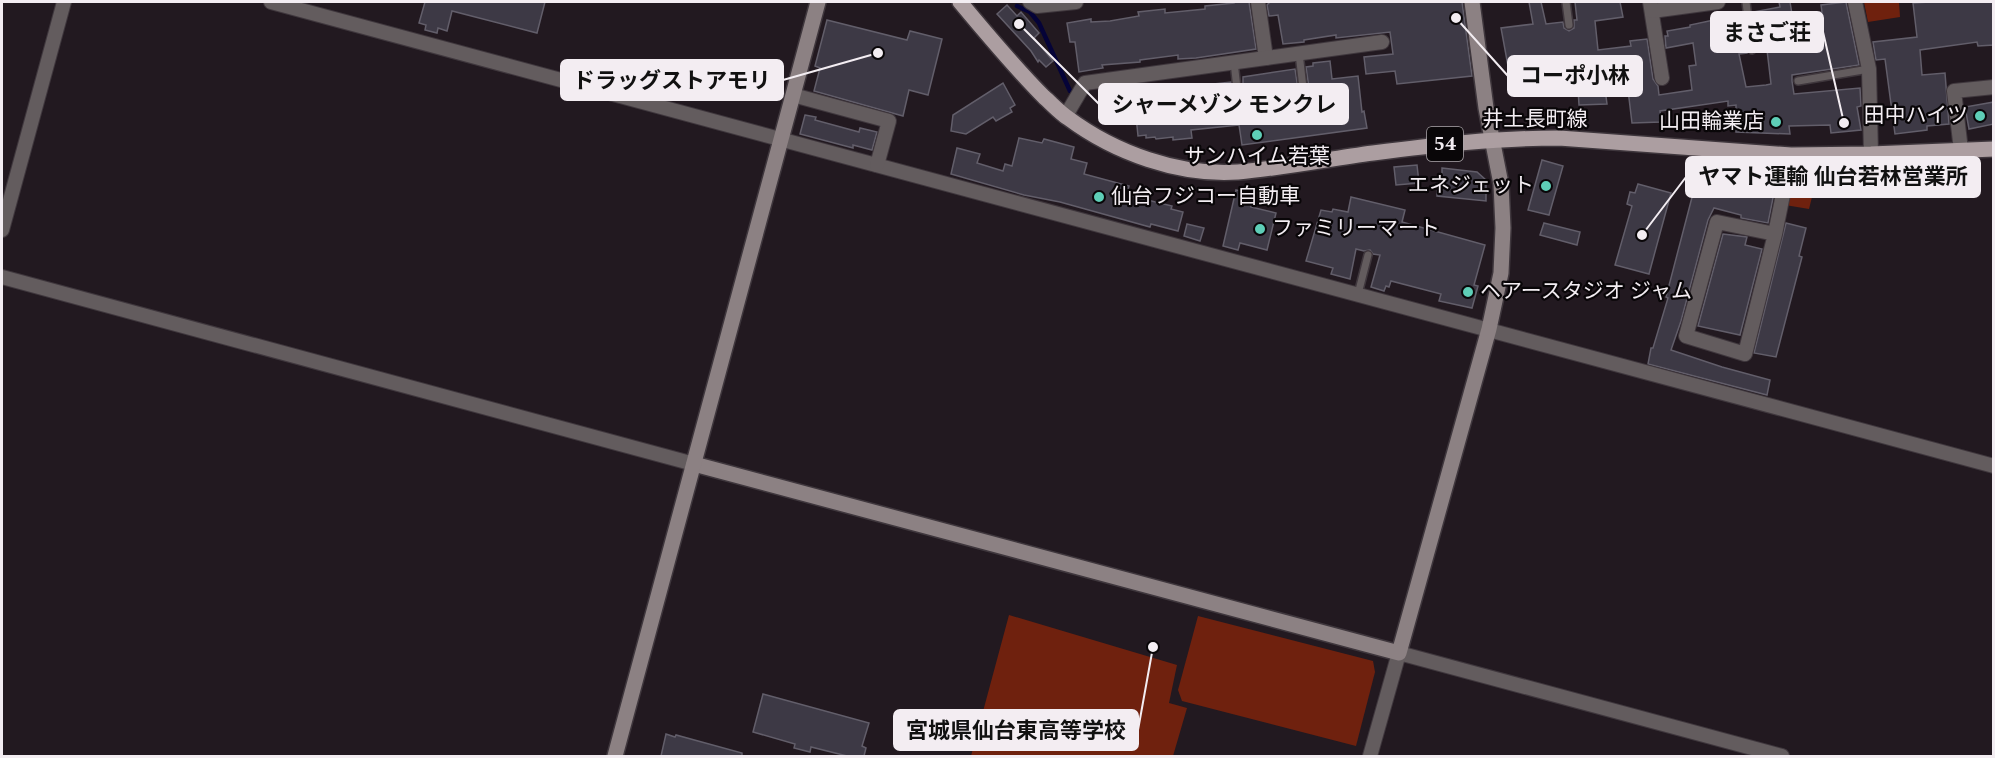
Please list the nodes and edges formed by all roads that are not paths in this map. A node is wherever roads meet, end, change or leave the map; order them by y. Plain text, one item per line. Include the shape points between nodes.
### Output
1 (64, 2) edge
2 (271, 2) edge
3 (818, 2) edge
4 (960, 2) edge
5 (1030, 2) edge
6 (1072, 2) edge
7 (1257, 2) edge
8 (1472, 2) edge
9 (1566, 2) edge
10 (1718, 2) edge
11 (1746, 2) edge
12 (1855, 2) edge
13 (1651, 6) edge
14 (1569, 25) dead end
15 (1382, 42) dead end
16 (1752, 50) dead end
17 (1299, 53) junction
18 (1266, 58) junction
19 (1234, 62) junction
20 (1869, 69) junction
21 (1662, 78) dead end
22 (1798, 81) dead end
23 (1994, 87) edge
24 (1303, 88) dead end
25 (793, 96) junction
26 (1238, 97) dead end
27 (1065, 117) junction
28 (781, 139) junction
29 (1492, 139) junction
30 (1994, 149) edge
31 (1960, 150) junction
32 (1871, 154) junction
33 (1791, 155) junction
34 (877, 165) junction
35 (2, 230) edge
36 (1774, 234) junction
37 (1368, 255) dead end
38 (2, 277) edge
39 (1358, 294) junction
40 (1489, 329) junction
41 (694, 464) junction
42 (1994, 466) edge
43 (1399, 653) junction
44 (615, 756) edge
45 (1370, 756) edge
46 (1782, 756) edge

1 - 35 street
2 - 28 street
3 - 25 street
4 - 27 main road, 井土長町線 / 54 via 1025,78
5 - 6 street via 1037,6
7 - 18 street
8 - 29 street
9 - 14 lane
10 - 13 street
11 - 16 lane
12 - 20 street
13 - 21 street
15 - 17 street
17 - 18 street
17 - 24 lane
18 - 19 street
19 - 26 lane
19 - 27 street via 1085,83
20 - 22 lane
20 - 32 street
23 - 31 street via 1954,92
25 - 28 street
25 - 34 street via 889,121
27 - 29 main road, 井土長町線 / 54 via 1125,151 1171,165 1212,171 1237,172
28 - 34 street
28 - 41 street
29 - 33 main road, 井土長町線 / 54 via 1559,138
29 - 40 street via 1502,184 1503,250
30 - 31 main road, 井土長町線 / 54
31 - 32 main road, 井土長町線 / 54
32 - 33 main road, 井土長町線 / 54
33 - 36 street
34 - 39 street
36 - 36 street via 1745,354 1686,336 1717,222
37 - 39 lane
38 - 41 street
39 - 40 street
40 - 42 street
40 - 43 street
41 - 43 street
41 - 44 street
43 - 45 street
43 - 46 street

